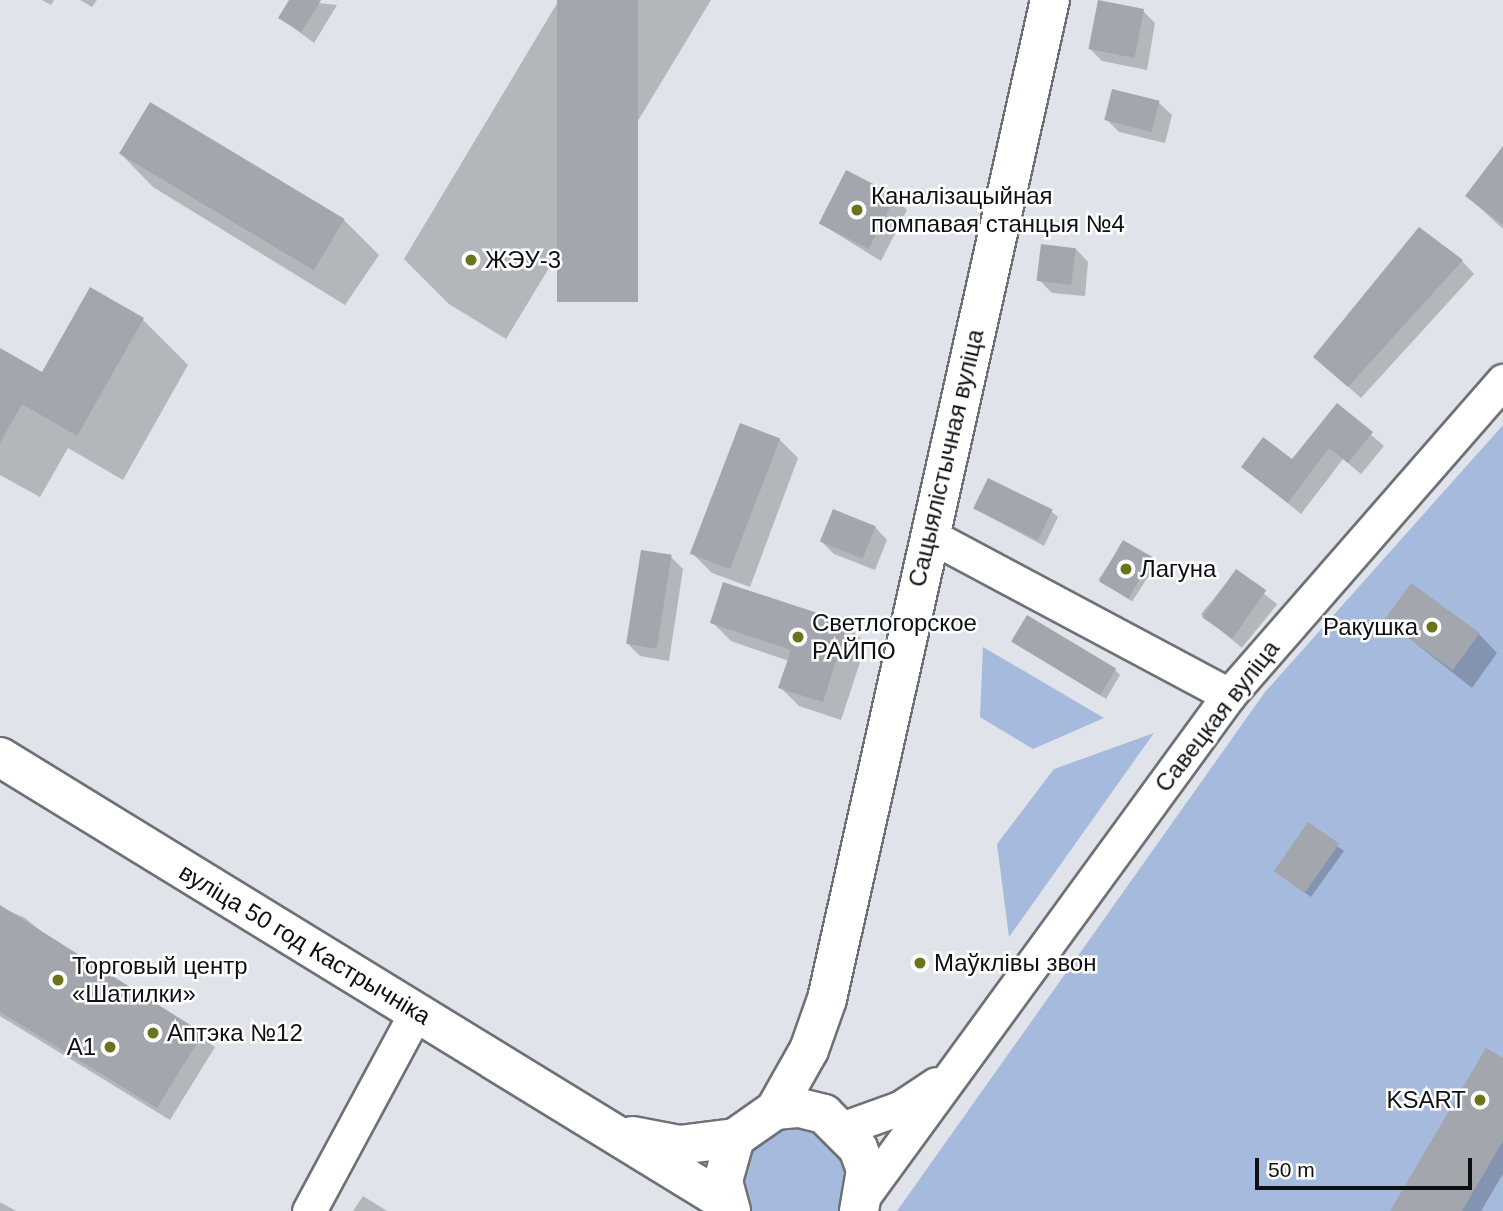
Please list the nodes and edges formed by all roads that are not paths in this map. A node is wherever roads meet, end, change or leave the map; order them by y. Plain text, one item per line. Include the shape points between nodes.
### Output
1 (1050, 0) edge
2 (1503, 381) edge
3 (929, 535) junction
4 (1229, 695) junction
5 (0, 757) edge
6 (827, 999) junction
7 (416, 1012) junction
8 (955, 1070) junction
9 (775, 1110) junction
10 (834, 1121) junction
11 (609, 1131) junction
12 (735, 1138) junction
13 (862, 1203) edge
14 (729, 1207) edge
15 (309, 1211) edge

1 - 3 main road, Сацыялістычная вуліца
2 - 4 street, Савецкая вуліца
3 - 4 street
3 - 6 main road, Сацыялістычная вуліца
4 - 8 street, Савецкая вуліца
5 - 7 main road, вуліца 50 год Кастрычніка
6 - 9 main road, Сацыялістычная вуліца via 809,1050
6 - 10 main road, Сацыялістычная вуліца
7 - 11 main road, вуліца 50 год Кастрычніка
7 - 15 street
8 - 10 street, Савецкая вуліца via 900,1108
8 - 13 street, Савецкая вуліца
9 - 10 main road
9 - 12 main road
10 - 13 main road via 866,1170
11 - 12 main road, вуліца 50 год Кастрычніка via 680,1145
11 - 14 main road, вуліца 50 год Кастрычніка
12 - 14 main road via 723,1181

